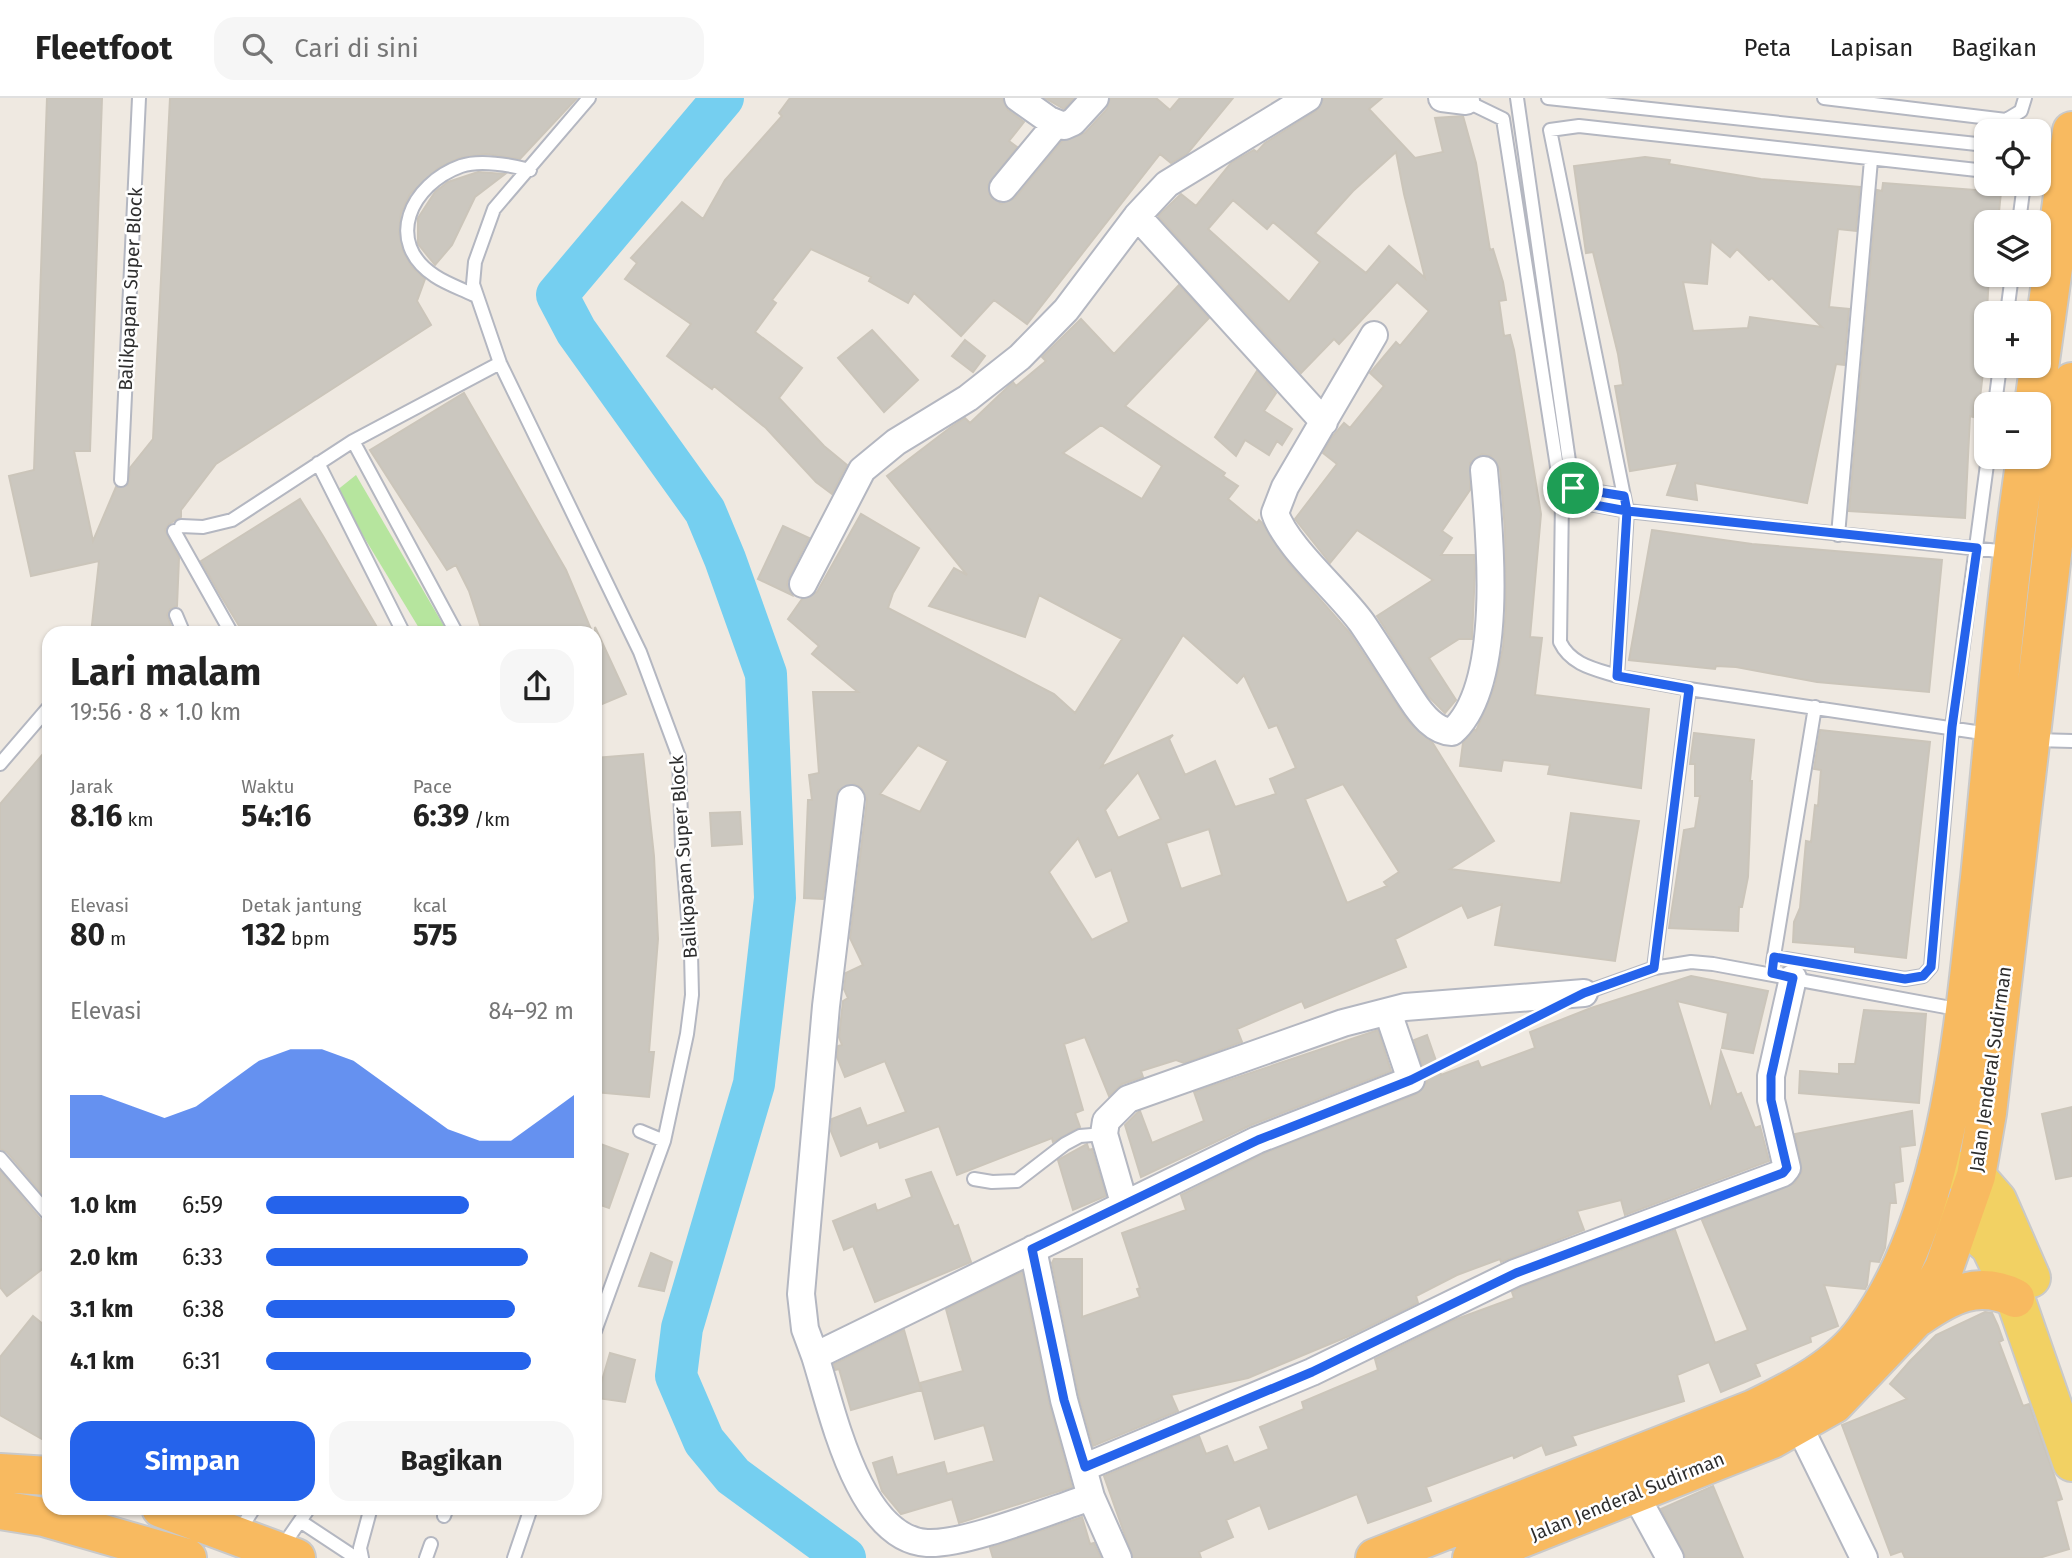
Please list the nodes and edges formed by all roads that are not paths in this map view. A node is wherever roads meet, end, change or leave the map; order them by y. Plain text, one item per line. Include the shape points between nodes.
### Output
1 (139, 98) edge
2 (589, 98) edge
3 (1018, 98) edge
4 (1095, 98) edge
5 (1308, 98) edge
6 (1517, 98) edge
7 (1548, 98) edge
8 (1824, 98) edge
9 (2025, 98) edge
10 (1464, 99) edge
11 (1656, 103) edge
12 (2013, 118) joint
13 (1056, 124) junction
14 (1974, 143) edge
15 (2061, 159) edge
16 (1871, 160) junction
17 (530, 170) junction
18 (1974, 170) edge
19 (1003, 188) dead end
20 (1138, 216) junction
21 (474, 295) junction
22 (1374, 335) dead end
23 (500, 363) junction
24 (2072, 383) edge
25 (2035, 392) edge
26 (1324, 422) junction
27 (354, 441) junction
28 (318, 463) junction
29 (2068, 463) edge
30 (1989, 469) edge
31 (2022, 469) edge
32 (1484, 470) dead end
33 (121, 480) dead end
34 (1573, 488) junction
35 (1561, 493) junction
36 (1624, 496) junction
37 (1627, 511) junction
38 (1838, 535) junction
39 (1994, 550) junction
40 (803, 584) dead end
41 (176, 615) dead end
42 (181, 626) edge
43 (228, 626) edge
44 (400, 626) edge
45 (453, 626) edge
46 (1617, 676) junction
47 (1689, 689) junction
48 (1815, 707) junction
49 (42, 715) edge
50 (664, 719) junction
51 (651, 723) dead end
52 (1952, 727) junction
53 (2013, 737) junction
54 (2072, 741) edge
55 (0, 764) edge
56 (851, 799) dead end
57 (1774, 957) junction
58 (1654, 968) junction
59 (1782, 976) junction
60 (1584, 993) joint
61 (1965, 1011) junction
62 (1388, 1012) junction
63 (640, 1131) dead end
64 (1104, 1134) junction
65 (664, 1141) junction
66 (0, 1158) edge
67 (1937, 1166) junction
68 (1976, 1177) junction
69 (974, 1179) dead end
70 (1124, 1203) junction
71 (42, 1207) edge
72 (1922, 1210) junction
73 (1962, 1222) junction
74 (1032, 1249) junction
75 (2015, 1298) junction
76 (602, 1312) edge
77 (1915, 1319) junction
78 (815, 1356) junction
79 (2072, 1384) edge
80 (1798, 1424) junction
81 (2072, 1462) edge
82 (1085, 1467) junction
83 (1635, 1493) junction
84 (1091, 1497) junction
85 (0, 1510) edge
86 (202, 1515) edge
87 (306, 1515) edge
88 (369, 1515) edge
89 (529, 1515) edge
90 (226, 1519) edge
91 (292, 1543) edge
92 (431, 1544) dead end
93 (187, 1558) edge
94 (356, 1558) edge
95 (362, 1558) edge
96 (426, 1558) edge
97 (514, 1558) edge
98 (1118, 1558) edge
99 (1376, 1558) edge
100 (1472, 1558) edge
101 (1670, 1558) edge
102 (1864, 1558) edge

1 - 33 lane, Balikpapan Super Block
2 - 17 lane, Balikpapan Super Block
3 - 13 street
4 - 13 street via 1073,122
5 - 20 street via 1183,172
6 - 34 lane
7 - 11 lane
8 - 12 lane
9 - 12 lane
10 - 35 lane via 1503,120
11 - 14 lane
13 - 19 street
15 - 25 highway
16 - 18 lane
16 - 36 lane via 1579,126 1550,130
16 - 38 lane
17 - 21 lane, Balikpapan Super Block via 494,209 475,261
17 - 21 lane via 508,164 463,165 441,175 420,193 410,210 407,236 416,256 435,276
20 - 26 street
20 - 40 street via 1084,290 1020,357 862,470
21 - 23 lane, Balikpapan Super Block
22 - 26 street
23 - 27 lane
23 - 50 lane, Balikpapan Super Block via 618,602
24 - 29 highway, Jalan Jenderal Sudirman
26 - 32 street via 1279,498 1277,518 1361,622 1432,725 1452,732 1477,689 1487,657 1490,542
27 - 28 lane
27 - 45 lane
28 - 43 lane via 232,520 178,533
28 - 44 lane
29 - 53 highway, Jalan Jenderal Sudirman via 2058,559
30 - 39 lane
31 - 39 highway, Jalan Jenderal Sudirman
34 - 35 lane
34 - 36 lane
35 - 37 lane
35 - 46 lane via 1560,642 1578,663
36 - 37 lane
37 - 38 lane
37 - 46 lane
38 - 39 lane
39 - 52 lane
39 - 53 highway, Jalan Jenderal Sudirman
41 - 42 lane
46 - 47 lane
47 - 48 lane
47 - 58 lane
48 - 52 lane
48 - 57 lane
49 - 55 lane
50 - 51 lane
50 - 65 lane, Balikpapan Super Block via 679,757 692,995
52 - 53 lane
52 - 57 lane via 1936,946 1928,973 1905,979
53 - 54 lane
53 - 61 highway, Jalan Jenderal Sudirman
53 - 68 highway, Jalan Jenderal Sudirman via 1987,1113
56 - 78 street via 826,1006 801,1294 804,1329
57 - 59 lane
58 - 59 lane via 1691,962
58 - 60 lane
59 - 61 lane
59 - 82 street via 1771,1100 1787,1168 1783,1173 1516,1273 1312,1372
60 - 62 street
61 - 67 highway, Jalan Jenderal Sudirman
62 - 64 street via 1343,1023 1128,1099 1106,1121
62 - 70 street via 1411,1080 1258,1140
63 - 65 lane
64 - 69 lane via 1080,1136 1065,1144 1017,1181
64 - 70 street
65 - 76 lane, Balikpapan Super Block
66 - 71 lane
67 - 68 main road
67 - 72 highway, Jalan Jenderal Sudirman
68 - 73 highway, Jalan Jenderal Sudirman
68 - 79 main road via 2008,1220
70 - 74 street
72 - 73 main road
72 - 99 highway, Jalan Jenderal Sudirman via 1904,1264 1863,1333 1789,1392
73 - 75 main road via 1990,1246
73 - 77 highway, Jalan Jenderal Sudirman via 1944,1268
74 - 78 street
74 - 82 street via 1064,1400
75 - 77 highway via 2001,1291 1973,1289 1950,1296
75 - 81 main road
77 - 80 highway, Jalan Jenderal Sudirman via 1834,1404
78 - 84 street via 866,1500 876,1514 909,1538 934,1543 988,1531
80 - 83 highway, Jalan Jenderal Sudirman via 1772,1439
80 - 102 street
82 - 84 street
83 - 100 highway, Jalan Jenderal Sudirman
83 - 101 street
84 - 98 street
85 - 93 highway via 44,1517
86 - 90 highway
87 - 91 lane
88 - 95 lane via 360,1548
89 - 97 lane
90 - 91 highway
91 - 94 lane
92 - 96 lane

